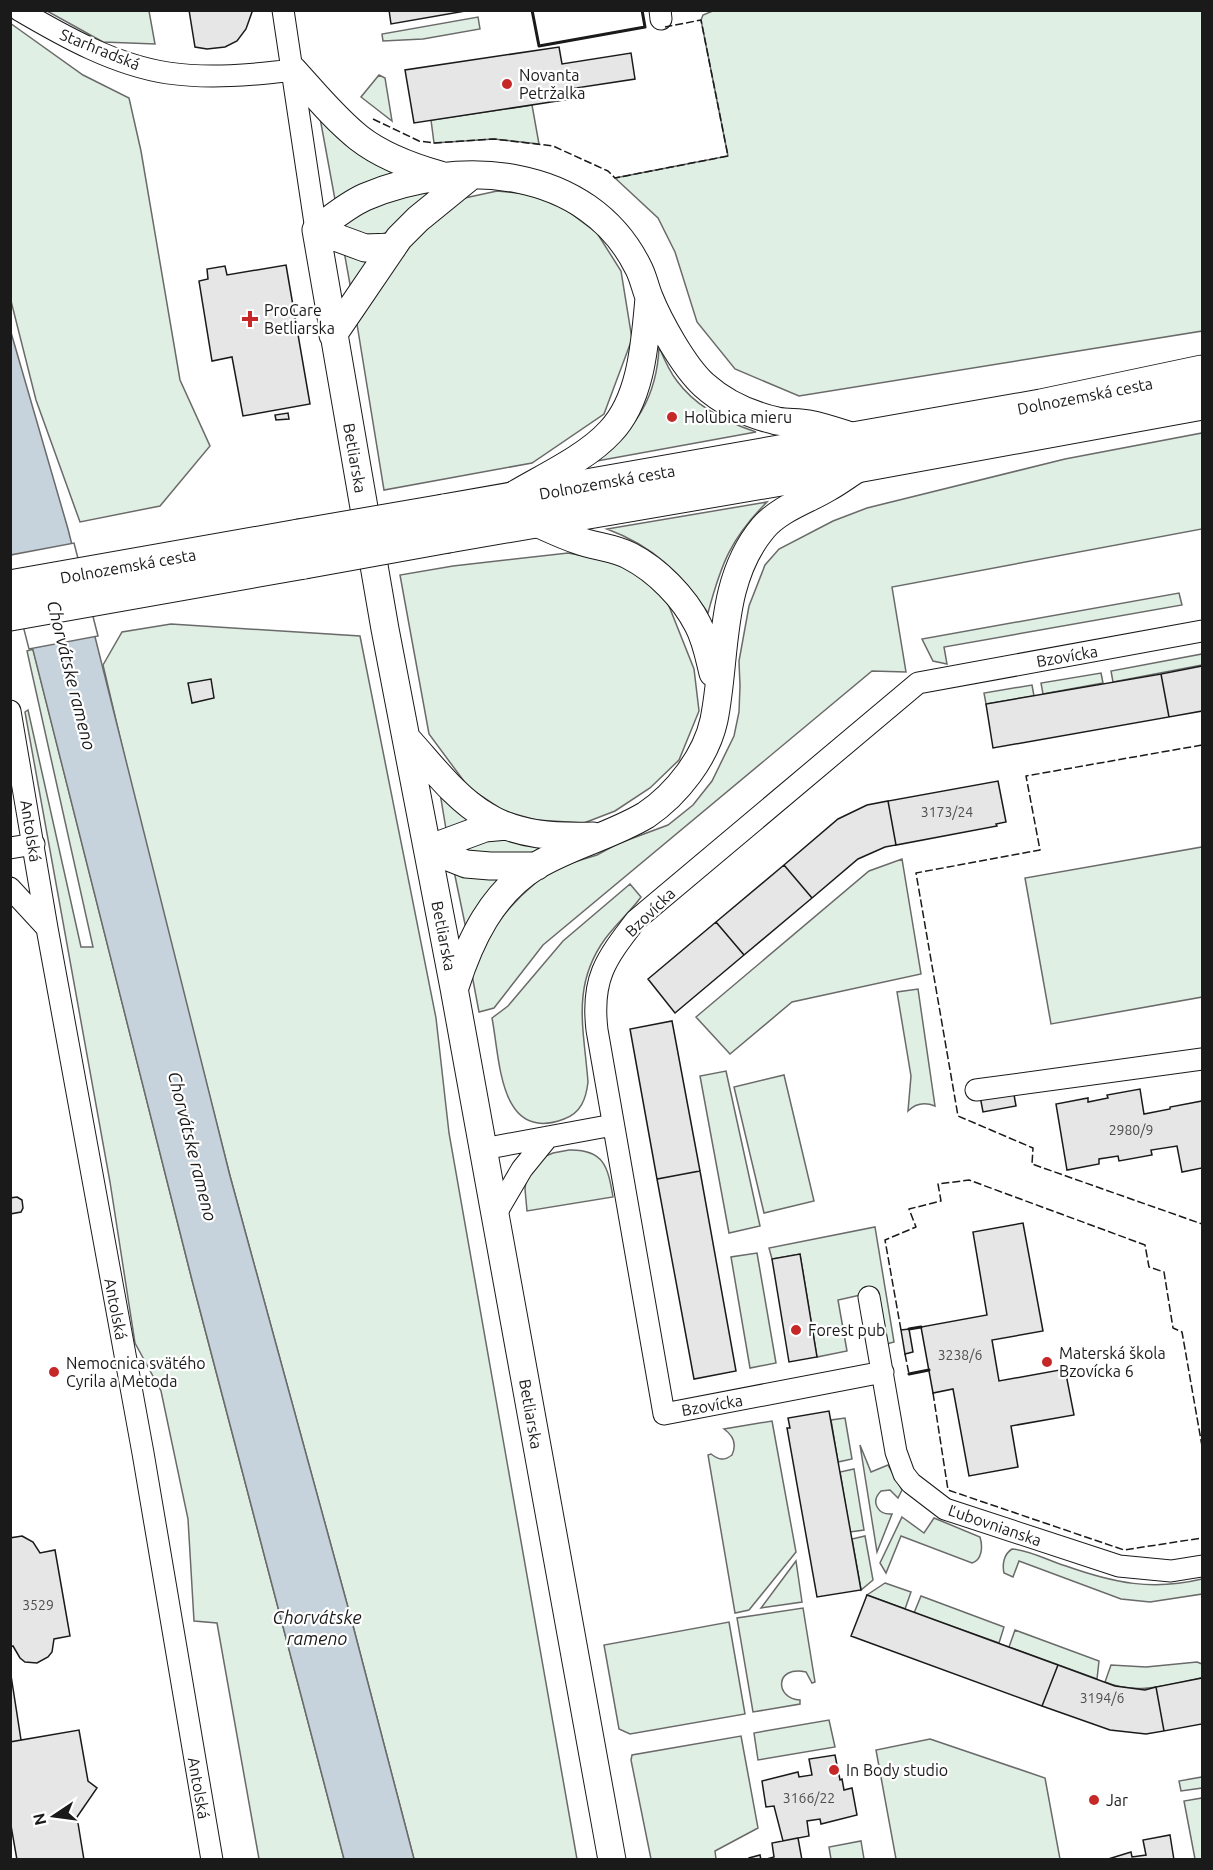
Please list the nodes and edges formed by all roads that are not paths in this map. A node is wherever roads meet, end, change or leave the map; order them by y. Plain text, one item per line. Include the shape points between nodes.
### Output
1 (19, 10) edge
2 (283, 10) edge
3 (293, 70) junction
4 (472, 175) junction
5 (441, 176) junction
6 (316, 230) junction
7 (393, 247) junction
8 (649, 298) junction
9 (333, 335) junction
10 (1203, 372) edge
11 (1203, 403) edge
12 (860, 451) junction
13 (504, 500) junction
14 (534, 522) junction
15 (446, 523) junction
16 (109, 584) junction
17 (10, 587) edge
18 (10, 614) edge
19 (1203, 631) edge
20 (718, 690) junction
21 (10, 711) edge
22 (407, 740) junction
23 (20, 759) junction
24 (10, 780) edge
25 (507, 826) junction
26 (600, 836) junction
27 (34, 844) junction
28 (10, 848) edge
29 (428, 849) junction
30 (537, 866) junction
31 (10, 888) edge
32 (47, 928) junction
33 (454, 988) junction
34 (1203, 1059) edge
35 (976, 1090) dead end
36 (613, 1125) junction
37 (548, 1137) junction
38 (483, 1149) junction
39 (495, 1215) junction
40 (869, 1297) dead end
41 (883, 1372) junction
42 (1203, 1566) edge
43 (212, 1860) edge
44 (612, 1860) edge

1 - 3 street, Starhradská via 73,40 128,63 168,73 239,76
2 - 3 street, Betliarska
3 - 5 street via 360,139 413,167
3 - 6 street, Betliarska
4 - 5 street
4 - 7 street via 418,219
4 - 8 street via 523,179 582,204 617,235 638,266
5 - 6 street via 363,198
6 - 7 street via 357,247
6 - 9 street, Betliarska
7 - 9 street
8 - 12 street via 670,340 702,384 715,394 760,416 808,424
8 - 13 street via 639,375 619,420 595,446
9 - 22 street, Betliarska
10 - 12 main road, Dolnozemská cesta via 1041,406
11 - 12 main road, Dolnozemská cesta
12 - 13 main road, Dolnozemská cesta
12 - 14 main road, Dolnozemská cesta
12 - 20 street via 828,488 784,511 765,526 748,550 731,593
13 - 15 main road, Dolnozemská cesta
14 - 15 main road, Dolnozemská cesta
14 - 20 street via 630,556 658,576 698,624
15 - 16 main road, Dolnozemská cesta, bridge
16 - 17 main road, Dolnozemská cesta
16 - 18 main road, Dolnozemská cesta
19 - 36 street, Bzovícka via 918,683 908,691 636,920 613,950 600,976 595,1009
20 - 26 street via 710,734 682,781 646,815
21 - 23 street, Antolská
22 - 25 street via 471,805
22 - 29 street, Betliarska
23 - 24 street
23 - 27 street, Antolská
25 - 26 street via 551,836
25 - 29 street via 485,828
26 - 30 street
27 - 28 street
27 - 32 street, Antolská
29 - 30 street via 466,864
29 - 33 street, Betliarska
30 - 33 street via 517,881 477,928
31 - 32 street
32 - 43 street, Antolská via 143,1453
33 - 38 street, Betliarska
34 - 35 street
36 - 37 street
36 - 41 street, Bzovícka via 664,1414
37 - 38 street
37 - 39 street via 522,1169
38 - 39 street, Betliarska
39 - 44 street, Betliarska
40 - 41 street, Ľubovnianska
41 - 42 street, Ľubovnianska via 896,1452 904,1474 945,1509 1119,1566 1171,1571

